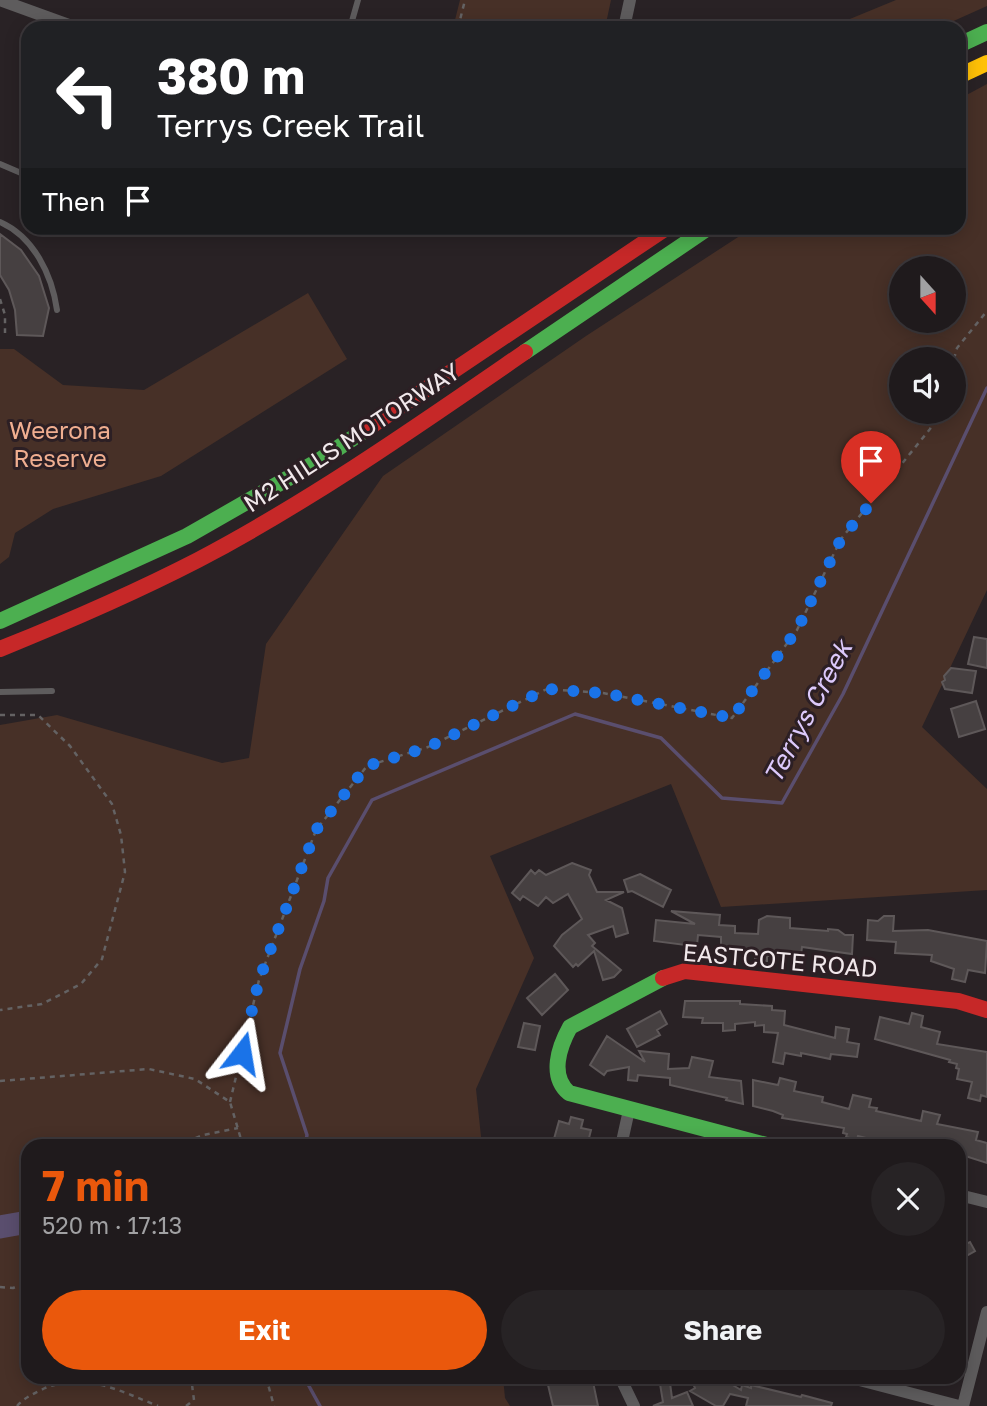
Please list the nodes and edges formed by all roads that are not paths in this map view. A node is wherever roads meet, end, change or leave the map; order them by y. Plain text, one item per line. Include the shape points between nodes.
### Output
1 (358, 0) edge
2 (630, 0) edge
3 (0, 1) edge
4 (23, 4) edge
5 (61, 21) edge
6 (351, 21) edge
7 (626, 21) edge
8 (984, 33) edge
9 (966, 42) edge
10 (987, 63) edge
11 (966, 73) edge
12 (0, 164) edge
13 (21, 173) edge
14 (0, 222) edge
15 (656, 235) edge
16 (698, 235) edge
17 (57, 310) dead end
18 (69, 605) junction
19 (0, 621) edge
20 (0, 649) edge
21 (52, 691) dead end
22 (0, 692) edge
23 (987, 1010) edge
24 (629, 1110) junction
25 (623, 1139) edge
26 (743, 1139) edge
27 (966, 1197) edge
28 (987, 1202) edge
29 (987, 1312) edge
30 (623, 1384) edge
31 (875, 1384) edge
32 (634, 1406) edge
33 (961, 1406) edge

1 - 6 lane
2 - 7 street
3 - 4 street
4 - 5 street
8 - 9 main road
10 - 11 main road
12 - 13 lane
14 - 17 lane via 23,238 41,261 54,287
15 - 18 main road, M2 HILLS MOTORWAY via 320,460
16 - 18 main road, M2 HILLS MOTORWAY via 333,482 198,560
18 - 19 main road, M2 HILLS MOTORWAY
18 - 20 main road, M2 HILLS MOTORWAY
21 - 22 lane
23 - 24 main road, EASTCOTE ROAD via 958,1001 685,971 667,975 569,1027 565,1034 556,1074 560,1085 569,1093
24 - 25 street
24 - 26 main road
27 - 28 street
29 - 33 street
30 - 32 street
31 - 33 street

